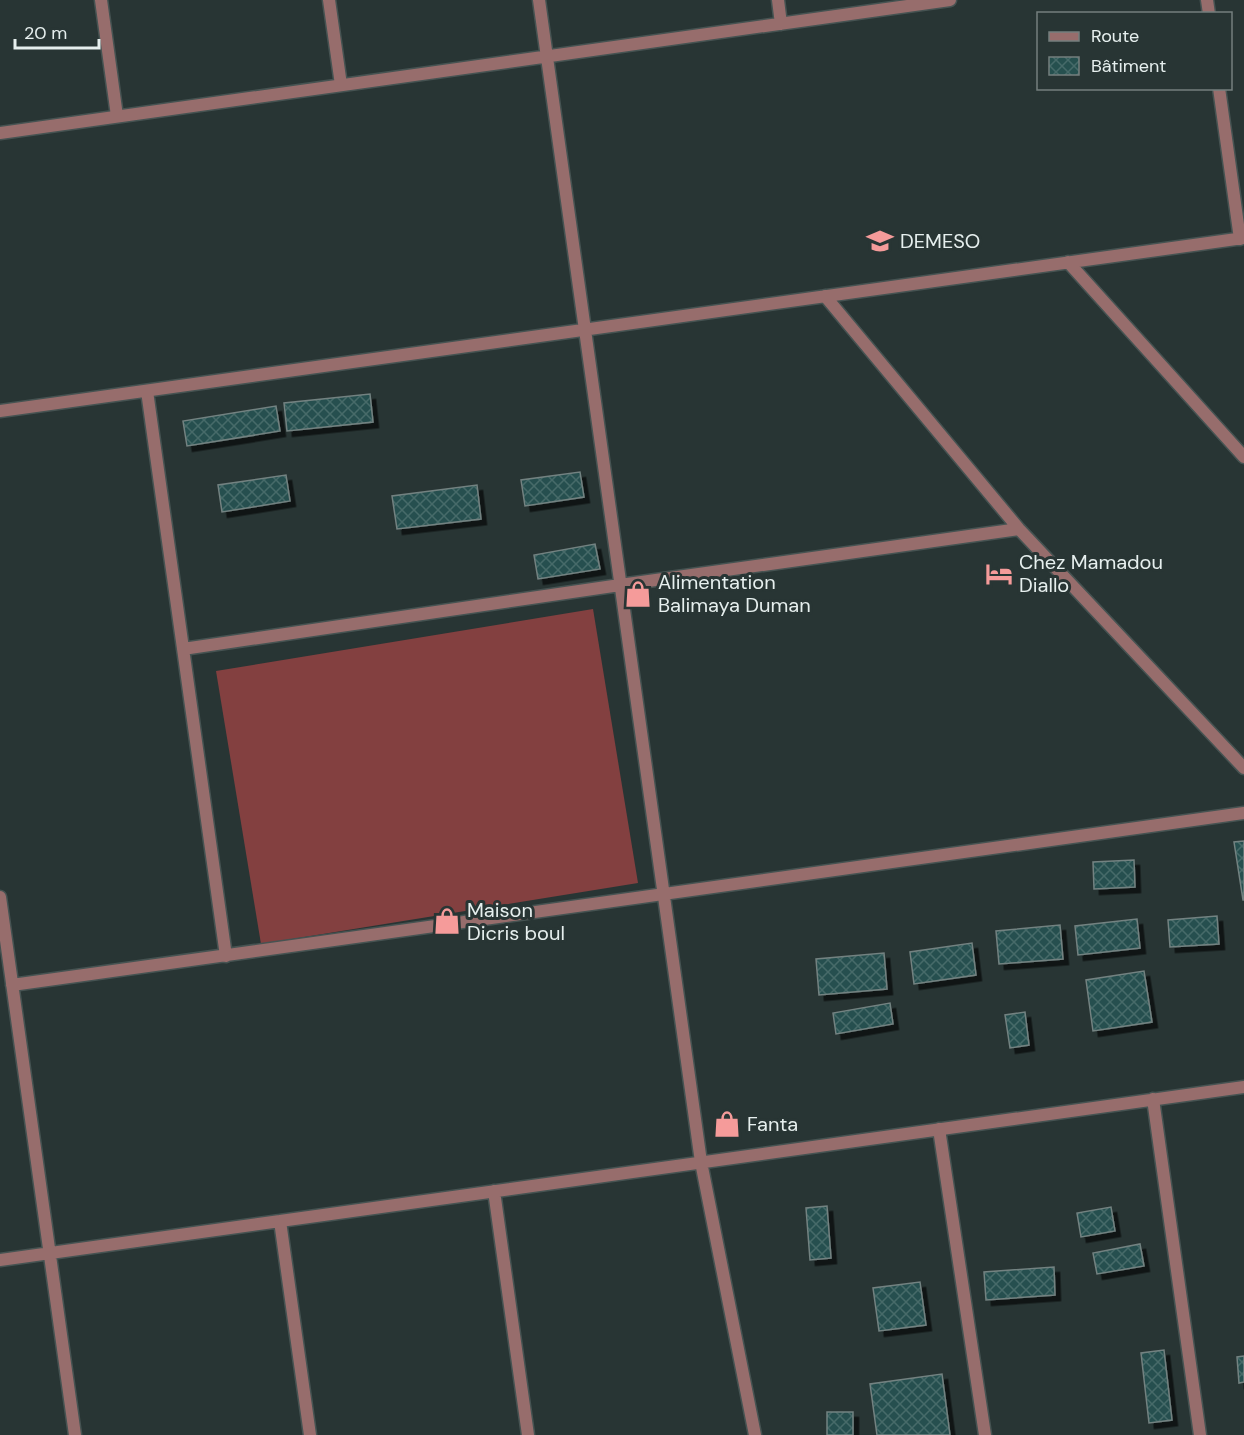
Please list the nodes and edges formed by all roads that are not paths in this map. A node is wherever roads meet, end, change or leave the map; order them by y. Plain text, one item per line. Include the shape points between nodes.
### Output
1 (100, 0) edge
2 (329, 0) edge
3 (539, 0) edge
4 (778, 0) edge
5 (950, 0) edge
6 (781, 24) junction
7 (547, 57) junction
8 (341, 85) junction
9 (1219, 90) edge
10 (117, 116) junction
11 (0, 133) edge
12 (1242, 238) edge
13 (1068, 262) junction
14 (825, 296) junction
15 (585, 330) junction
16 (147, 391) junction
17 (0, 411) edge
18 (1244, 457) edge
19 (1019, 529) junction
20 (620, 585) junction
21 (183, 649) junction
22 (1244, 768) edge
23 (1244, 813) edge
24 (664, 895) junction
25 (0, 897) edge
26 (226, 956) junction
27 (12, 985) junction
28 (1244, 1087) edge
29 (1153, 1099) junction
30 (939, 1129) junction
31 (701, 1162) junction
32 (494, 1191) junction
33 (280, 1221) junction
34 (50, 1253) junction
35 (0, 1260) edge
36 (75, 1435) edge
37 (310, 1435) edge
38 (528, 1435) edge
39 (755, 1435) edge
40 (985, 1435) edge
41 (1200, 1435) edge

1 - 10 street
2 - 8 street
3 - 7 street
4 - 6 street
5 - 6 street
6 - 7 street
7 - 8 street
7 - 15 street
8 - 10 street
9 - 12 street
10 - 11 street
12 - 13 street
13 - 14 street
13 - 18 street
14 - 15 street
14 - 19 street
15 - 16 street
15 - 20 street
16 - 17 street
16 - 21 street
19 - 20 street
19 - 22 street
20 - 21 street
20 - 24 street
21 - 26 street
23 - 24 street
24 - 26 street
24 - 31 street
25 - 27 street
26 - 27 street
27 - 34 street
28 - 29 street
29 - 30 street
29 - 41 street
30 - 31 street
30 - 40 street
31 - 32 street
31 - 39 street
32 - 33 street
32 - 38 street
33 - 34 street
33 - 37 street
34 - 35 street
34 - 36 street

